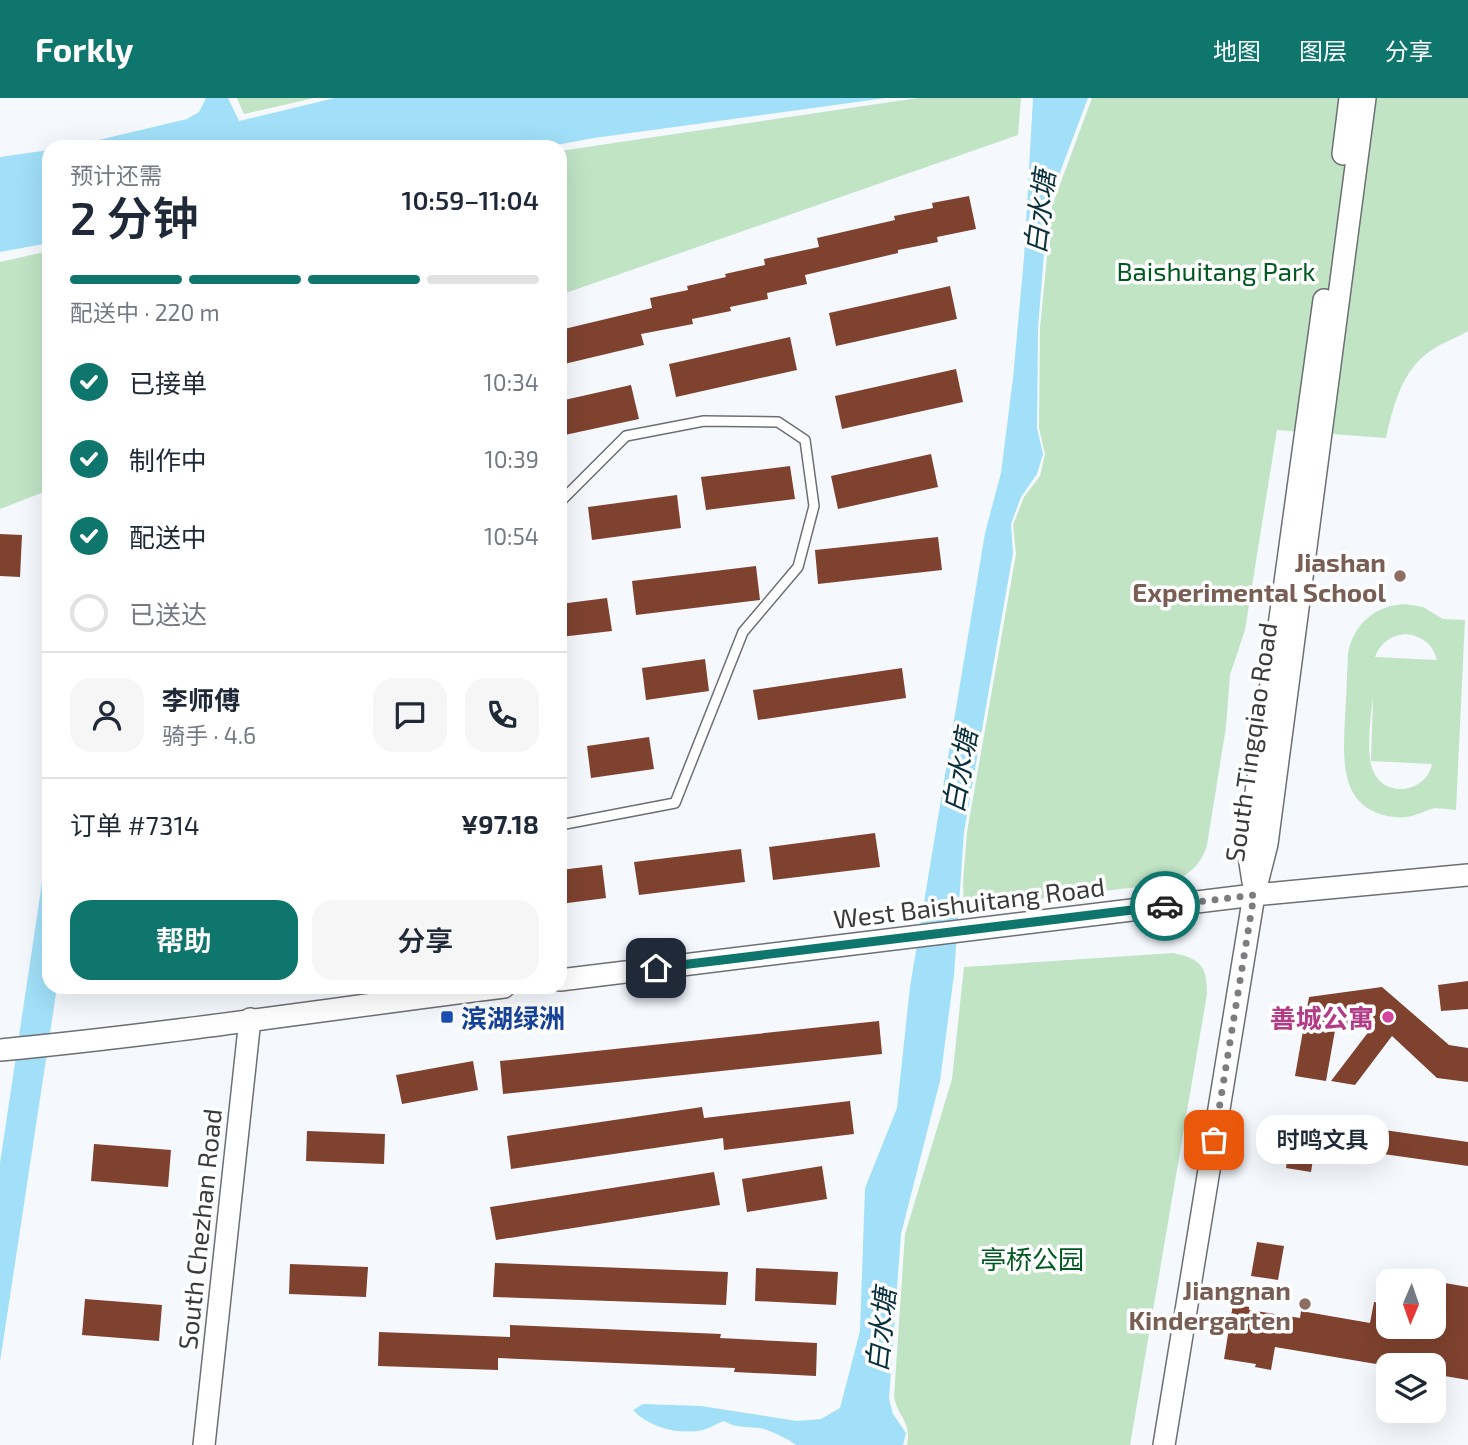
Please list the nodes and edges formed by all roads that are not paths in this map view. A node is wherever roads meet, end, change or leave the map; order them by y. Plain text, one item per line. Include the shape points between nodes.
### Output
1 (1350, 98) edge
2 (1365, 98) edge
3 (567, 495) edge
4 (567, 824) edge
5 (1468, 875) edge
6 (1254, 895) junction
7 (567, 979) edge
8 (434, 994) edge
9 (250, 1019) junction
10 (0, 1050) edge
11 (204, 1445) edge
12 (1164, 1445) edge

1 - 6 street, South Tingqiao Road via 1248,850
2 - 6 street, South Tingqiao Road via 1269,830
3 - 4 lane via 626,436 704,421 778,422 805,440 814,506 798,566 743,632 675,803
5 - 6 street, West Baishuitang Road
6 - 7 street, West Baishuitang Road
6 - 12 street, South Tingqiao Road
8 - 9 street
9 - 10 street
9 - 11 street, South Chezhan Road

